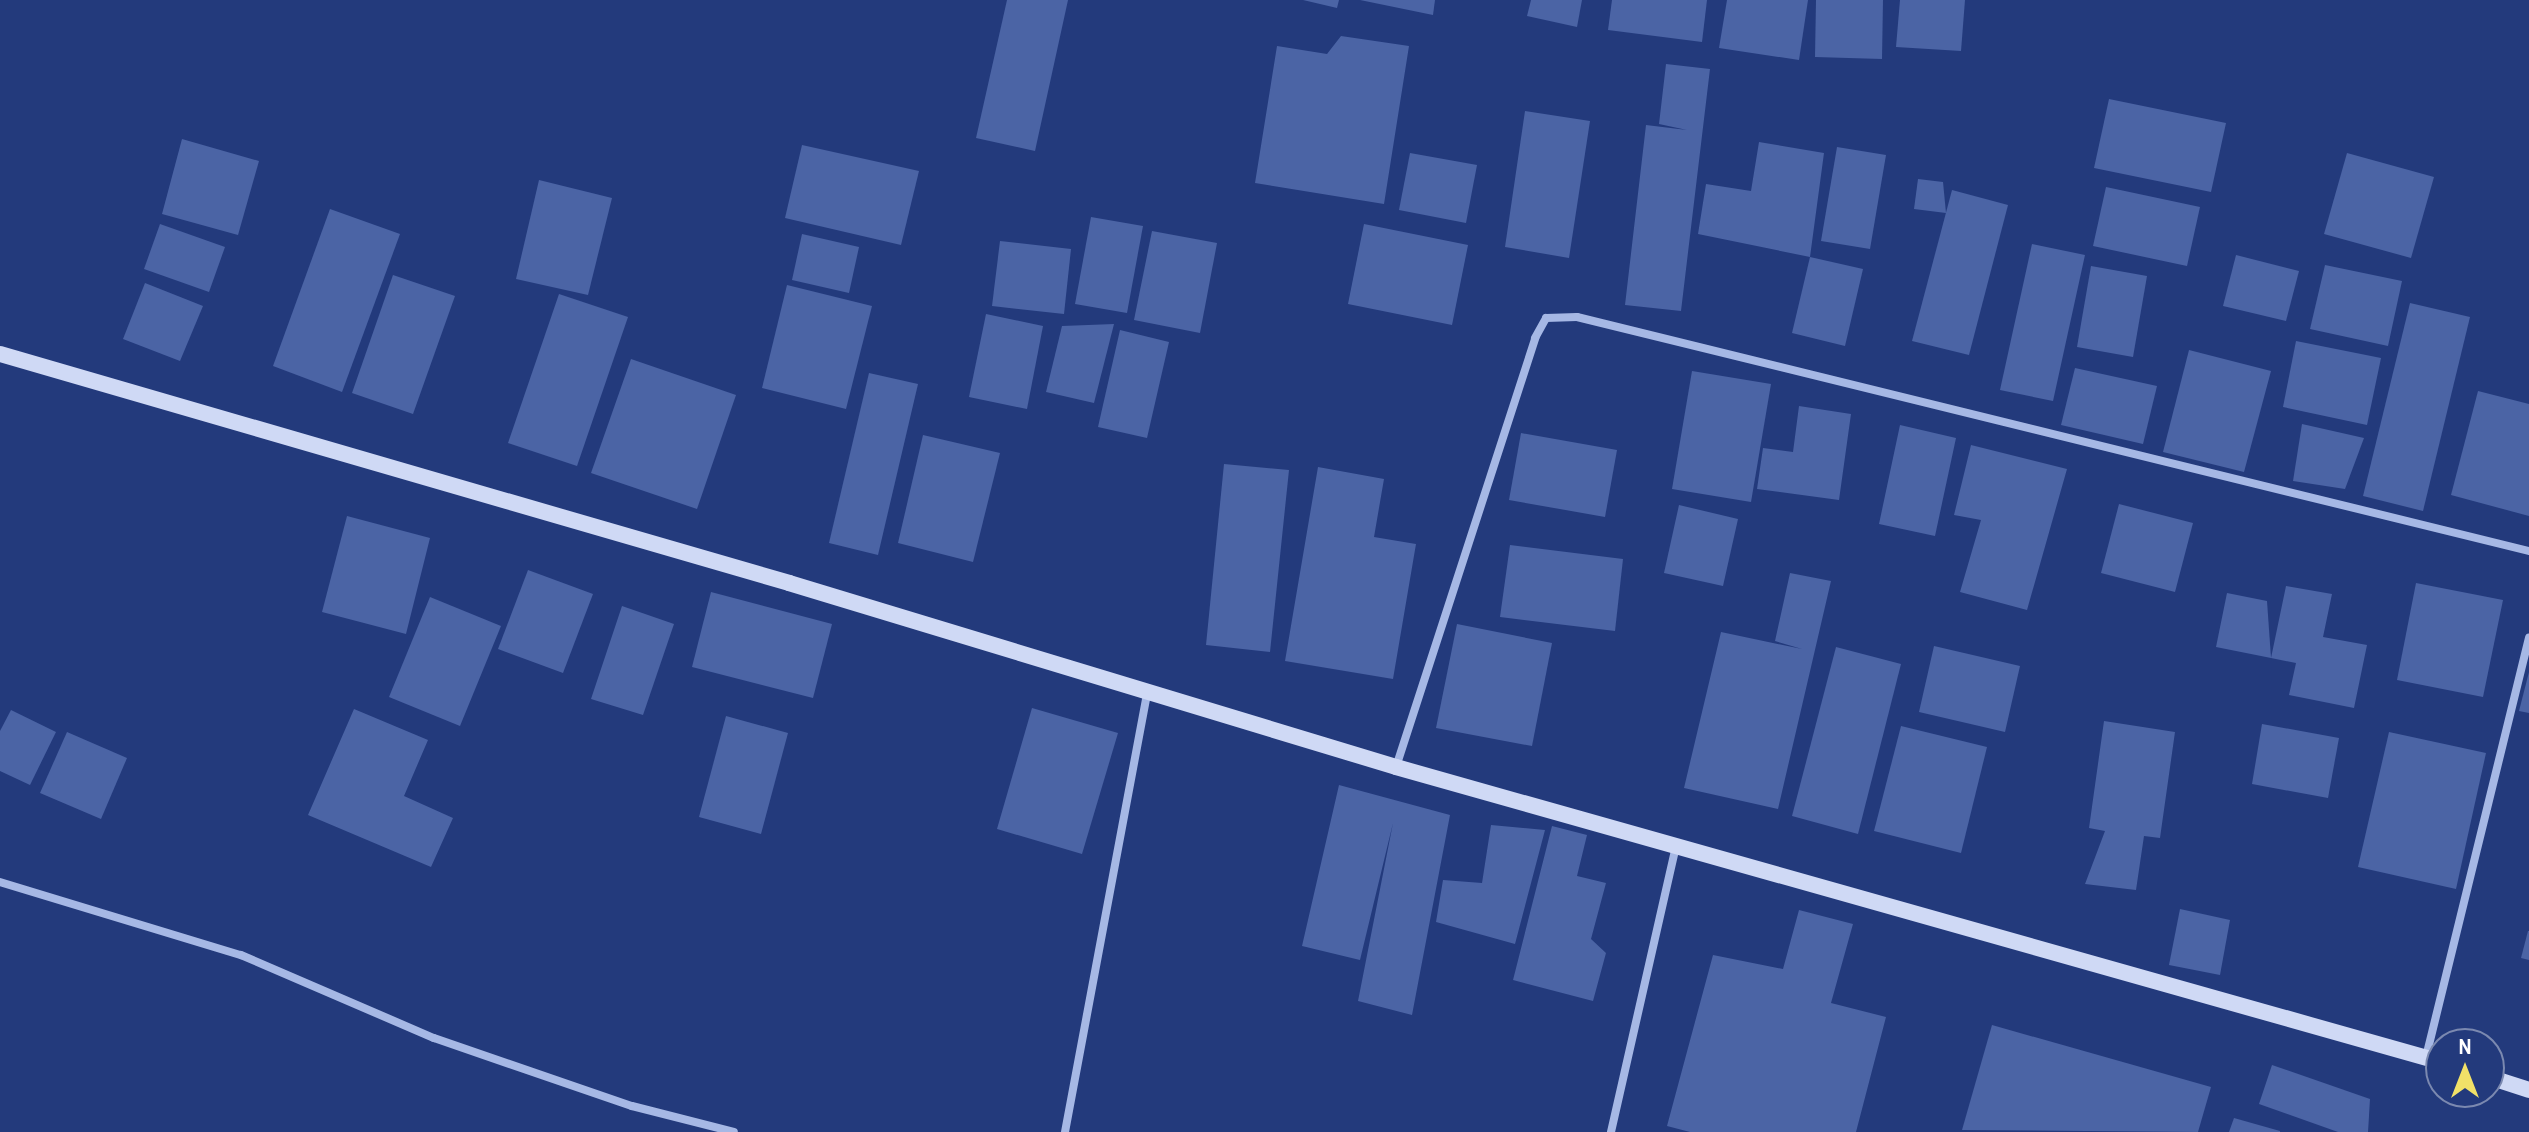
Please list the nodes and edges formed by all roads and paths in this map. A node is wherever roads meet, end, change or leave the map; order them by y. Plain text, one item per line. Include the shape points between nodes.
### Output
1 (0, 354) edge
2 (2529, 551) edge
3 (2529, 637) edge
4 (1147, 692) junction
5 (1396, 767) junction
6 (1676, 845) junction
7 (0, 882) edge
8 (2441, 1028) edge
9 (2425, 1056) edge
10 (2505, 1082) edge
11 (2529, 1090) edge
12 (734, 1132) edge
13 (1065, 1132) edge
14 (1611, 1132) edge

1 - 4 street
2 - 5 street via 1577,317 1546,318 1535,338
3 - 8 street
4 - 5 street
4 - 13 street
5 - 6 street
6 - 9 street
6 - 14 street
7 - 12 street via 241,955 434,1038 590,1092
10 - 11 street

